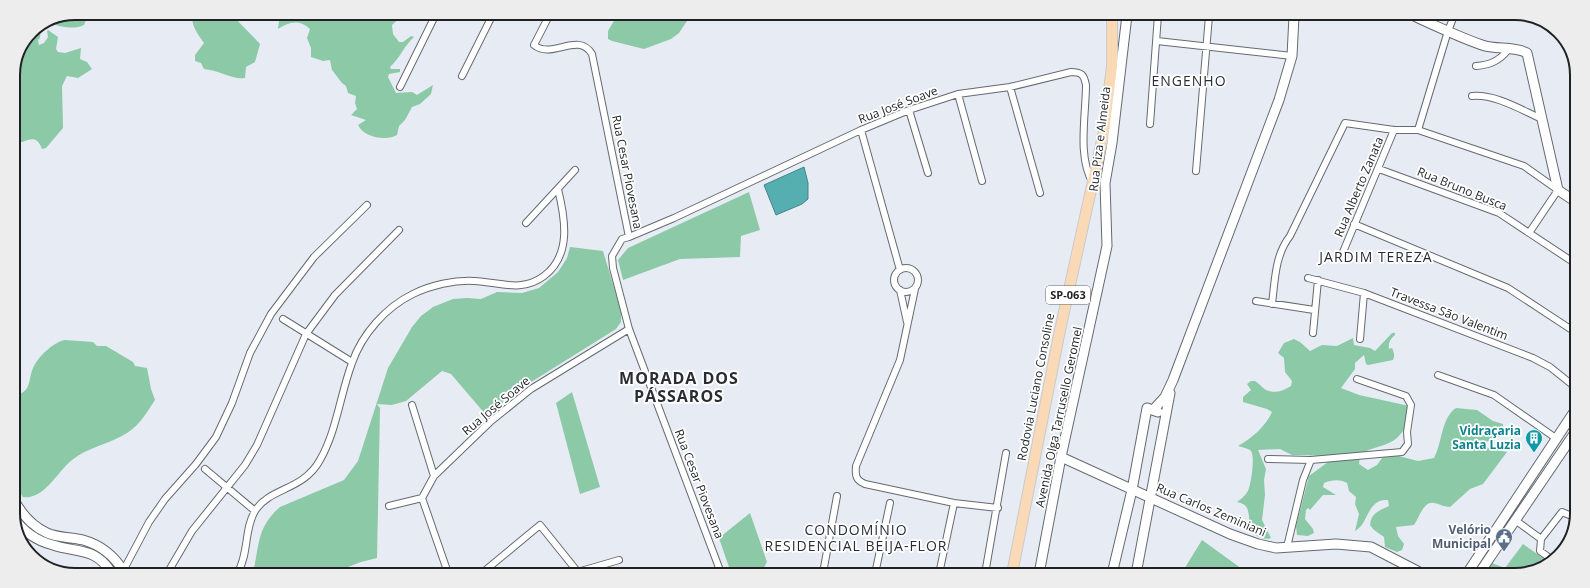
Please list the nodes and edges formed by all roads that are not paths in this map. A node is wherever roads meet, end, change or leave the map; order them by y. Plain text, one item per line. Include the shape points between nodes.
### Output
1 (433, 20) edge
2 (490, 20) edge
3 (547, 20) edge
4 (1112, 20) edge
5 (1126, 20) edge
6 (1158, 20) edge
7 (1209, 20) edge
8 (1294, 20) edge
9 (1423, 20) edge
10 (1452, 20) edge
11 (1448, 31) junction
12 (1157, 41) junction
13 (1207, 47) junction
14 (1508, 50) junction
15 (1292, 56) junction
16 (1476, 66) dead end
17 (462, 76) dead end
18 (400, 87) dead end
19 (1010, 87) junction
20 (958, 94) junction
21 (1472, 96) dead end
22 (909, 110) junction
23 (1542, 119) junction
24 (1150, 124) dead end
25 (861, 130) junction
26 (1394, 130) junction
27 (1418, 130) junction
28 (1379, 168) junction
29 (575, 170) dead end
30 (1196, 171) dead end
31 (928, 173) dead end
32 (982, 181) dead end
33 (1093, 182) junction
34 (558, 189) junction
35 (1558, 190) junction
36 (1040, 193) dead end
37 (1570, 198) edge
38 (367, 205) dead end
39 (526, 223) dead end
40 (1354, 224) junction
41 (399, 230) dead end
42 (1529, 233) junction
43 (629, 237) junction
44 (1343, 252) dead end
45 (1570, 260) edge
46 (1103, 265) joint
47 (900, 270) junction
48 (1308, 278) dead end
49 (1318, 280) junction
50 (915, 289) junction
51 (900, 290) junction
52 (1364, 293) junction
53 (1256, 301) dead end
54 (1272, 304) junction
55 (1314, 310) junction
56 (283, 319) dead end
57 (908, 326) junction
58 (629, 329) junction
59 (1570, 329) edge
60 (1312, 333) dead end
61 (306, 334) junction
62 (1360, 339) dead end
63 (352, 362) junction
64 (1438, 375) dead end
65 (1358, 379) dead end
66 (1173, 380) junction
67 (1570, 383) edge
68 (412, 405) dead end
69 (1151, 408) junction
70 (1164, 418) junction
71 (1570, 418) edge
72 (1557, 439) junction
73 (1570, 440) edge
74 (1006, 453) dead end
75 (1061, 457) junction
76 (1268, 459) dead end
77 (1311, 460) junction
78 (1541, 462) junction
79 (206, 469) dead end
80 (1551, 469) junction
81 (434, 476) junction
82 (227, 488) junction
83 (1132, 490) junction
84 (837, 496) dead end
85 (422, 498) junction
86 (1151, 498) junction
87 (890, 503) dead end
88 (954, 503) junction
89 (389, 506) dead end
90 (20, 508) edge
91 (998, 508) junction
92 (255, 511) junction
93 (1570, 515) edge
94 (1515, 520) junction
95 (21, 525) edge
96 (1541, 539) junction
97 (1287, 547) junction
98 (1549, 557) edge
99 (619, 560) dead end
100 (108, 568) edge
101 (122, 568) edge
102 (126, 568) edge
103 (170, 568) edge
104 (240, 568) edge
105 (447, 568) edge
106 (488, 568) edge
107 (573, 568) edge
108 (590, 568) edge
109 (719, 568) edge
110 (824, 568) edge
111 (876, 568) edge
112 (941, 568) edge
113 (986, 568) edge
114 (1013, 568) edge
115 (1040, 568) edge
116 (1113, 568) edge
117 (1137, 568) edge
118 (1412, 568) edge
119 (1471, 568) edge
120 (1483, 568) edge

1 - 18 street
2 - 17 street
3 - 43 street, Rua Cesar Piovesana via 534,45 544,51 581,45 588,47 592,54
4 - 33 main road, Rodovia Luciano Consoline / SP-063 via 1112,66 1104,131
5 - 46 main road, Rua Piza e Almeida via 1105,184 1107,246
6 - 12 street
7 - 13 street
8 - 15 main road
9 - 11 main road
10 - 11 street
11 - 14 main road via 1482,45
11 - 27 street
12 - 13 street
12 - 24 street
13 - 15 street
13 - 30 street
14 - 16 street via 1488,65
14 - 23 main road via 1527,53
15 - 66 main road via 1279,100
19 - 20 street, Rua José Soave
19 - 33 street, Rua José Soave via 1072,72 1079,72 1084,76 1084,158 1087,174
19 - 36 street
20 - 22 street, Rua José Soave
20 - 32 street
21 - 23 street via 1499,101
22 - 25 street, Rua José Soave
22 - 31 street
23 - 35 main road
25 - 43 street, Rua José Soave
25 - 47 street
26 - 27 street
26 - 28 street, Rua Alberto Zanata
26 - 54 street via 1345,123 1290,236 1282,246
27 - 35 street via 1524,166
28 - 40 street, Rua Alberto Zanata
28 - 42 street, Rua Bruno Busca via 1499,213
29 - 34 street
33 - 114 main road, Rodovia Luciano Consoline / SP-063 via 1059,335
34 - 39 street
34 - 63 street via 565,224 563,246 557,261 544,275 526,285 510,286 474,281 443,283 412,294 388,311 368,331
35 - 37 main road
35 - 42 street
38 - 102 street via 314,257 272,314 250,352 232,403 216,437 149,522
40 - 44 street, Rua Alberto Zanata
40 - 59 street via 1508,288
41 - 61 street via 334,295
42 - 45 street, Rua Bruno Busca
43 - 58 street, Rua Cesar Piovesana via 622,239 612,256 612,268
46 - 75 main road, Avenida Olga Tarrusello Geromel
47 - 50 street via 907,268 914,271 918,278
47 - 51 street via 894,280
48 - 49 street, Travessa São Valentim
49 - 52 street, Travessa São Valentim
49 - 55 street
50 - 51 street via 908,292
50 - 57 street
51 - 57 street
52 - 62 street
52 - 67 street, Travessa São Valentim via 1533,358 1550,367
53 - 54 street
54 - 55 street
55 - 60 street
56 - 61 street
57 - 88 street via 894,379 856,466 856,478 865,484
58 - 81 street, Rua José Soave via 532,389 490,422
58 - 109 street, Rua Cesar Piovesana
61 - 63 street
61 - 82 street via 266,428 245,465
63 - 92 street via 329,442 314,471 294,486 269,498
64 - 72 street via 1494,395
65 - 77 street via 1406,396 1411,405 1408,444 1402,452
66 - 69 main road via 1165,397
66 - 70 main road
68 - 81 street
69 - 70 main road
69 - 83 main road
70 - 86 main road
71 - 72 main road
72 - 78 main road
73 - 80 main road
74 - 91 street
75 - 83 main road, Rua Carlos Zeminiani
75 - 115 main road, Avenida Olga Tarrusello Geromel
76 - 77 street
77 - 97 street via 1303,480
78 - 80 main road
78 - 119 main road
79 - 82 street
80 - 94 main road
81 - 85 street, Rua José Soave
82 - 92 street
82 - 103 street via 192,531
83 - 86 main road, Rua Carlos Zeminiani
83 - 116 main road
84 - 110 street
85 - 89 street
85 - 105 street
86 - 97 main road, Rua Carlos Zeminiani via 1251,542 1272,547
86 - 117 main road
87 - 111 street
88 - 91 street
88 - 112 street
90 - 101 main road via 29,521 46,533 83,540 99,546
91 - 113 street
92 - 104 street
93 - 96 street via 1562,512
94 - 96 street
94 - 120 main road
95 - 100 main road via 32,536 53,546 76,549 93,555
96 - 98 street via 1540,551
97 - 118 main road, Rua Carlos Zeminiani via 1336,544 1371,547
99 - 108 street
106 - 107 street via 540,525

